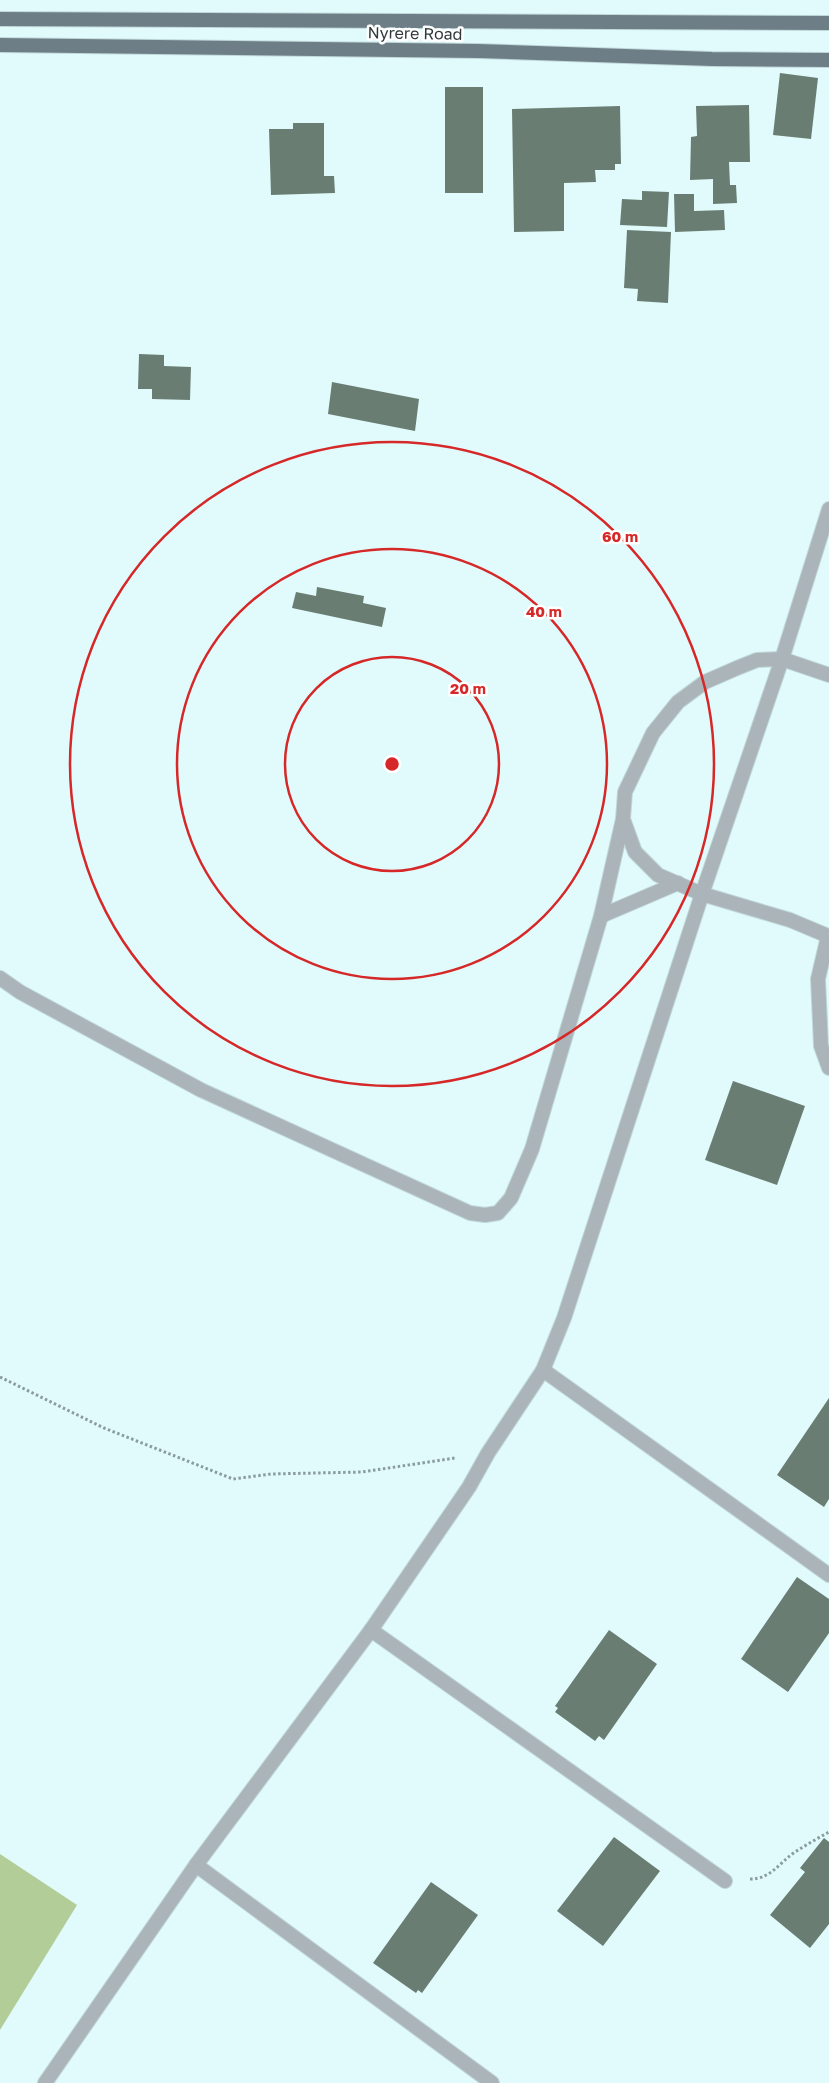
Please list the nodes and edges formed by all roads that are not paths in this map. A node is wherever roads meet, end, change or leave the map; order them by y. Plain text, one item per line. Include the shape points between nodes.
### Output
1 (0, 19) edge
2 (829, 24) edge
3 (0, 45) edge
4 (829, 60) edge
5 (829, 510) edge
6 (782, 659) junction
7 (829, 675) edge
8 (623, 819) junction
9 (678, 883) junction
10 (702, 894) junction
11 (601, 916) junction
12 (828, 934) edge
13 (0, 978) edge
14 (829, 1068) edge
15 (543, 1370) junction
16 (829, 1575) edge
17 (370, 1630) junction
18 (196, 1865) junction
19 (724, 1882) road end
20 (46, 2083) edge
21 (492, 2083) edge

1 - 2 main road, Nyrere Road
3 - 4 main road, Nyrere Road via 478,51
5 - 6 street
6 - 7 street
6 - 8 street via 757,660 736,668 705,682 678,702 653,733 641,756 625,792
6 - 10 street
8 - 9 street via 636,852 658,875
8 - 11 street
9 - 10 street
9 - 11 street
10 - 12 street
10 - 15 street via 564,1318
11 - 13 street via 532,1149 512,1198 498,1213 485,1215 470,1213 201,1090
12 - 14 street via 818,979 821,1046
15 - 16 street
15 - 17 street via 469,1486
17 - 18 street
17 - 19 street
18 - 20 street
18 - 21 street

